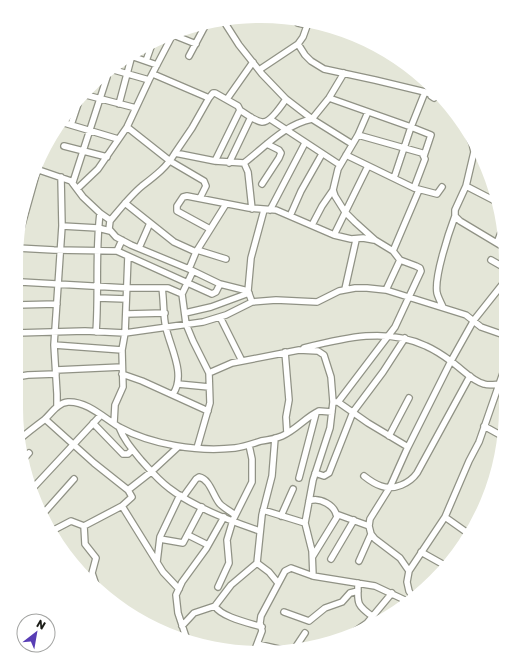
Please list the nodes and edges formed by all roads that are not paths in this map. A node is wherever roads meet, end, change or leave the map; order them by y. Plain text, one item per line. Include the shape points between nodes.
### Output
1 (226, 26) edge
2 (306, 28) edge
3 (203, 30) edge
4 (180, 38) edge
5 (170, 41) edge
6 (196, 44) junction
7 (298, 44) junction
8 (149, 51) edge
9 (189, 56) dead end
10 (138, 58) edge
11 (146, 61) junction
12 (252, 62) junction
13 (129, 63) edge
14 (157, 65) junction
15 (259, 70) junction
16 (117, 71) edge
17 (344, 73) junction
18 (126, 74) junction
19 (152, 74) junction
20 (106, 80) edge
21 (149, 80) junction
22 (428, 92) edge
23 (429, 92) edge
24 (90, 96) edge
25 (209, 98) junction
26 (329, 98) junction
27 (227, 99) junction
28 (286, 99) junction
29 (100, 100) junction
30 (119, 104) junction
31 (136, 108) junction
32 (240, 110) junction
33 (75, 112) edge
34 (368, 112) junction
35 (251, 117) junction
36 (270, 119) junction
37 (312, 119) junction
38 (67, 124) edge
39 (71, 125) junction
40 (411, 126) junction
41 (126, 127) junction
42 (90, 130) junction
43 (285, 130) junction
44 (358, 135) junction
45 (118, 139) junction
46 (306, 143) junction
47 (267, 144) junction
48 (352, 144) junction
49 (64, 146) dead end
50 (404, 149) junction
51 (83, 152) junction
52 (175, 153) junction
53 (322, 154) junction
54 (346, 155) junction
55 (473, 155) edge
56 (424, 156) junction
57 (107, 157) junction
58 (170, 161) junction
59 (215, 161) junction
60 (229, 163) junction
61 (244, 163) junction
62 (340, 165) junction
63 (368, 166) junction
64 (42, 169) edge
65 (61, 177) junction
66 (394, 178) junction
67 (73, 182) junction
68 (262, 184) dead end
69 (466, 186) junction
70 (442, 187) dead end
71 (77, 189) junction
72 (417, 189) junction
73 (333, 190) junction
74 (200, 198) junction
75 (491, 199) edge
76 (125, 203) junction
77 (226, 204) junction
78 (252, 208) junction
79 (264, 210) junction
80 (270, 210) junction
81 (345, 212) junction
82 (100, 213) junction
83 (290, 216) junction
84 (455, 216) junction
85 (110, 221) junction
86 (150, 223) junction
87 (312, 225) junction
88 (62, 226) junction
89 (98, 228) junction
90 (210, 229) junction
91 (110, 231) junction
92 (334, 235) junction
93 (122, 240) junction
94 (356, 240) junction
95 (375, 240) junction
96 (497, 244) edge
97 (24, 248) edge
98 (139, 248) junction
99 (60, 250) junction
100 (98, 251) junction
101 (117, 251) junction
102 (196, 251) junction
103 (393, 251) junction
104 (128, 256) junction
105 (226, 259) dead end
106 (400, 260) junction
107 (491, 260) dead end
108 (499, 265) edge
109 (191, 270) junction
110 (23, 282) edge
111 (188, 283) junction
112 (59, 284) junction
113 (220, 284) junction
114 (98, 286) junction
115 (127, 288) junction
116 (162, 288) junction
117 (345, 289) junction
118 (499, 289) edge
119 (386, 290) junction
120 (249, 292) junction
121 (182, 294) junction
122 (98, 298) junction
123 (410, 298) junction
124 (126, 299) junction
125 (252, 302) junction
126 (57, 304) junction
127 (23, 305) edge
128 (443, 307) junction
129 (165, 313) junction
130 (185, 313) junction
131 (126, 314) junction
132 (220, 317) junction
133 (474, 320) junction
134 (186, 324) junction
135 (166, 327) junction
136 (23, 332) edge
137 (55, 332) junction
138 (96, 332) junction
139 (125, 333) junction
140 (499, 333) edge
141 (389, 335) junction
142 (405, 338) junction
143 (54, 345) junction
144 (122, 350) junction
145 (299, 350) junction
146 (285, 352) junction
147 (242, 361) junction
148 (451, 361) junction
149 (122, 367) junction
150 (56, 372) junction
151 (209, 373) junction
152 (122, 374) junction
153 (23, 375) edge
154 (470, 376) junction
155 (178, 384) junction
156 (499, 384) edge
157 (210, 388) junction
158 (499, 389) edge
159 (173, 394) junction
160 (409, 398) dead end
161 (336, 402) junction
162 (56, 407) junction
163 (208, 411) junction
164 (316, 412) junction
165 (332, 412) junction
166 (353, 412) junction
167 (101, 415) junction
168 (45, 419) junction
169 (114, 423) junction
170 (93, 424) junction
171 (484, 426) junction
172 (119, 427) junction
173 (287, 433) junction
174 (497, 433) edge
175 (25, 435) edge
176 (389, 436) junction
177 (275, 438) junction
178 (73, 444) junction
179 (249, 445) junction
180 (178, 447) junction
181 (408, 447) junction
182 (197, 448) junction
183 (132, 450) junction
184 (152, 472) junction
185 (315, 473) junction
186 (364, 476) dead end
187 (299, 478) dead end
188 (74, 479) dead end
189 (36, 485) edge
190 (390, 487) junction
191 (293, 489) dead end
192 (128, 490) junction
193 (181, 496) junction
194 (309, 501) junction
195 (122, 506) junction
196 (202, 507) junction
197 (46, 510) edge
198 (263, 510) junction
199 (336, 514) junction
200 (281, 516) junction
201 (224, 517) junction
202 (445, 517) junction
203 (234, 518) junction
204 (354, 520) junction
205 (305, 523) junction
206 (84, 526) junction
207 (369, 526) junction
208 (56, 529) edge
209 (260, 531) junction
210 (465, 531) edge
211 (371, 534) junction
212 (188, 535) junction
213 (160, 539) junction
214 (208, 545) junction
215 (422, 552) junction
216 (313, 556) junction
217 (331, 559) dead end
218 (359, 561) dead end
219 (157, 562) junction
220 (257, 562) junction
221 (441, 563) edge
222 (409, 571) junction
223 (93, 576) edge
224 (312, 576) junction
225 (278, 583) junction
226 (358, 583) junction
227 (218, 587) dead end
228 (178, 589) junction
229 (358, 591) junction
230 (392, 593) junction
231 (410, 593) edge
232 (403, 599) edge
233 (215, 606) junction
234 (284, 612) dead end
235 (372, 616) junction
236 (370, 619) edge
237 (182, 626) junction
238 (262, 627) junction
239 (185, 633) edge
240 (305, 633) dead end
241 (299, 643) edge
242 (257, 644) joint
243 (265, 646) edge

1 - 12 street via 238,46
2 - 7 street
3 - 6 street
4 - 6 street
5 - 14 street
6 - 9 street
7 - 15 street
7 - 17 street via 305,55 318,66
8 - 11 street
10 - 11 street
11 - 14 street
12 - 15 street
12 - 27 street
13 - 18 street
14 - 19 street
15 - 28 street
16 - 18 street
17 - 22 street
17 - 26 street
18 - 21 street
18 - 30 street
19 - 21 street
19 - 25 street
20 - 29 street
21 - 31 street
23 - 40 street
24 - 29 street
25 - 27 street via 215,93
25 - 52 street
26 - 34 street
26 - 37 street
27 - 32 street
28 - 36 street
28 - 37 street
29 - 30 street
29 - 42 street
30 - 31 street
31 - 41 street
32 - 35 street
32 - 59 street
33 - 39 street
34 - 40 street
34 - 44 street
35 - 36 street via 263,122
35 - 60 street
36 - 43 street
37 - 43 street
37 - 48 street
38 - 39 street
39 - 42 street
40 - 50 street
40 - 56 street via 431,135
41 - 45 street
41 - 58 street
42 - 45 street
42 - 51 street
43 - 46 street
43 - 47 street
44 - 48 street
44 - 50 street
45 - 57 street
46 - 53 street
46 - 80 street
47 - 61 street
47 - 68 street via 281,153
48 - 54 street
49 - 51 street
50 - 56 street via 422,153
50 - 66 street
51 - 57 street
51 - 67 street
52 - 58 street
52 - 59 street
53 - 62 street
53 - 83 street
54 - 62 street
54 - 63 street
55 - 69 street
56 - 72 street
57 - 71 street
58 - 74 street via 204,181 206,186
58 - 76 street
59 - 60 street
60 - 61 street
61 - 78 street via 248,172
62 - 73 street
63 - 66 street
63 - 81 street
64 - 65 street
65 - 67 street
65 - 88 street
66 - 72 street
67 - 71 street
69 - 75 street
69 - 84 street
70 - 72 street via 437,194
71 - 82 street
72 - 103 street
73 - 81 street
73 - 87 street
74 - 77 street
74 - 90 street via 185,196 177,211
76 - 85 street
76 - 86 street
77 - 78 street
77 - 90 street
78 - 79 street
79 - 80 street
79 - 120 street via 251,258
80 - 83 street
81 - 92 street
81 - 95 street
82 - 85 street
82 - 89 street
83 - 87 street
84 - 96 street
84 - 128 street via 447,236 438,279 437,293
85 - 91 street
86 - 98 street
86 - 102 street via 174,242
87 - 92 street
88 - 89 street
88 - 99 street
89 - 91 street
89 - 100 street
90 - 102 street
91 - 93 street
92 - 94 street
93 - 98 street
93 - 101 street
94 - 95 street
94 - 117 street
95 - 103 street
97 - 99 street
98 - 109 street
99 - 100 street
99 - 112 street
100 - 101 street
100 - 114 street
101 - 104 street
102 - 105 street
102 - 109 street
103 - 106 street
104 - 111 street
104 - 115 street
106 - 119 street
106 - 123 street via 420,268 421,271
107 - 108 street
109 - 111 street
109 - 113 street
110 - 112 street
111 - 113 street via 212,294
111 - 121 street
112 - 114 street
112 - 126 street
113 - 120 street
114 - 115 street
114 - 122 street
115 - 116 street
115 - 124 street
116 - 121 street
116 - 129 street
117 - 119 street
117 - 125 street via 316,302
118 - 133 street
119 - 123 street
120 - 125 street
120 - 130 street via 211,307
121 - 130 street
122 - 124 street
122 - 138 street
123 - 128 street
123 - 141 street
124 - 131 street
125 - 132 street
126 - 127 street
126 - 137 street
128 - 133 street
129 - 131 street
129 - 135 street
130 - 134 street
131 - 139 street
132 - 134 street
132 - 147 street
133 - 140 street via 481,327
133 - 148 street
134 - 135 street
134 - 151 street
135 - 139 street
135 - 155 street via 176,364
136 - 137 street
137 - 138 street
137 - 143 street
138 - 139 street
139 - 144 street
141 - 142 street
141 - 145 street via 364,336
141 - 161 street
142 - 148 street via 426,345
142 - 166 street
143 - 144 street
143 - 150 street
144 - 149 street
145 - 146 street
145 - 161 street via 318,351 324,355
146 - 147 street
146 - 173 street via 289,400
147 - 151 street
148 - 154 street
148 - 181 street
149 - 150 street
149 - 152 street
150 - 153 street
150 - 162 street
151 - 157 street
152 - 159 street
152 - 169 street via 123,387 115,405
154 - 156 street via 484,384
154 - 190 street via 418,473 408,482
155 - 157 street
155 - 159 street
157 - 163 street
158 - 171 street
159 - 163 street
160 - 176 street
161 - 165 street
161 - 166 street
162 - 167 street via 63,403 76,403
162 - 168 street
163 - 182 street
164 - 165 street
164 - 173 street
164 - 187 street
165 - 185 street via 330,428
166 - 176 street
166 - 185 street via 329,473 324,476
167 - 169 street
167 - 170 street
168 - 175 street
168 - 178 street
169 - 172 street
170 - 178 street
170 - 183 street via 123,454 128,454
171 - 174 street
171 - 202 street
172 - 180 street
172 - 183 street
173 - 177 street
176 - 181 street
177 - 179 street
177 - 198 street via 272,476
178 - 189 street
178 - 192 street
179 - 182 street via 236,448
179 - 203 street via 252,482
180 - 182 street
180 - 184 street
181 - 190 street
183 - 184 street
184 - 192 street
184 - 193 street via 169,489
185 - 194 street
186 - 190 street via 382,487
188 - 197 street
190 - 207 street via 370,519
191 - 200 street
192 - 195 street via 132,497
193 - 196 street
193 - 203 street via 199,476 202,477 220,504
193 - 213 street
194 - 199 street via 314,499 324,502
194 - 205 street
195 - 206 street
195 - 219 street
196 - 201 street
196 - 212 street
198 - 200 street
198 - 209 street
199 - 204 street
199 - 216 street via 335,521
200 - 205 street
201 - 203 street
201 - 214 street
202 - 210 street
202 - 215 street
203 - 209 street
203 - 227 street via 227,540 229,563
204 - 207 street
204 - 217 street
205 - 216 street
206 - 208 street via 71,521
206 - 223 street via 85,544 96,558
207 - 211 street
209 - 220 street
211 - 218 street
211 - 222 street via 400,558
212 - 213 street via 183,543
212 - 214 street
213 - 219 street
214 - 228 street
215 - 221 street
215 - 222 street
216 - 224 street
219 - 228 street
220 - 225 street
220 - 233 street via 231,585
222 - 231 street via 407,582
224 - 225 street via 290,568
224 - 226 street
225 - 238 street via 261,616
226 - 229 street
226 - 230 street
228 - 237 street via 176,600
229 - 234 street via 350,593 342,602 325,608 309,621
229 - 235 street via 360,607
230 - 232 street
230 - 235 street
233 - 237 street via 194,613
233 - 238 street via 217,611
235 - 236 street
237 - 239 street
238 - 242 street
240 - 241 street
242 - 243 street

